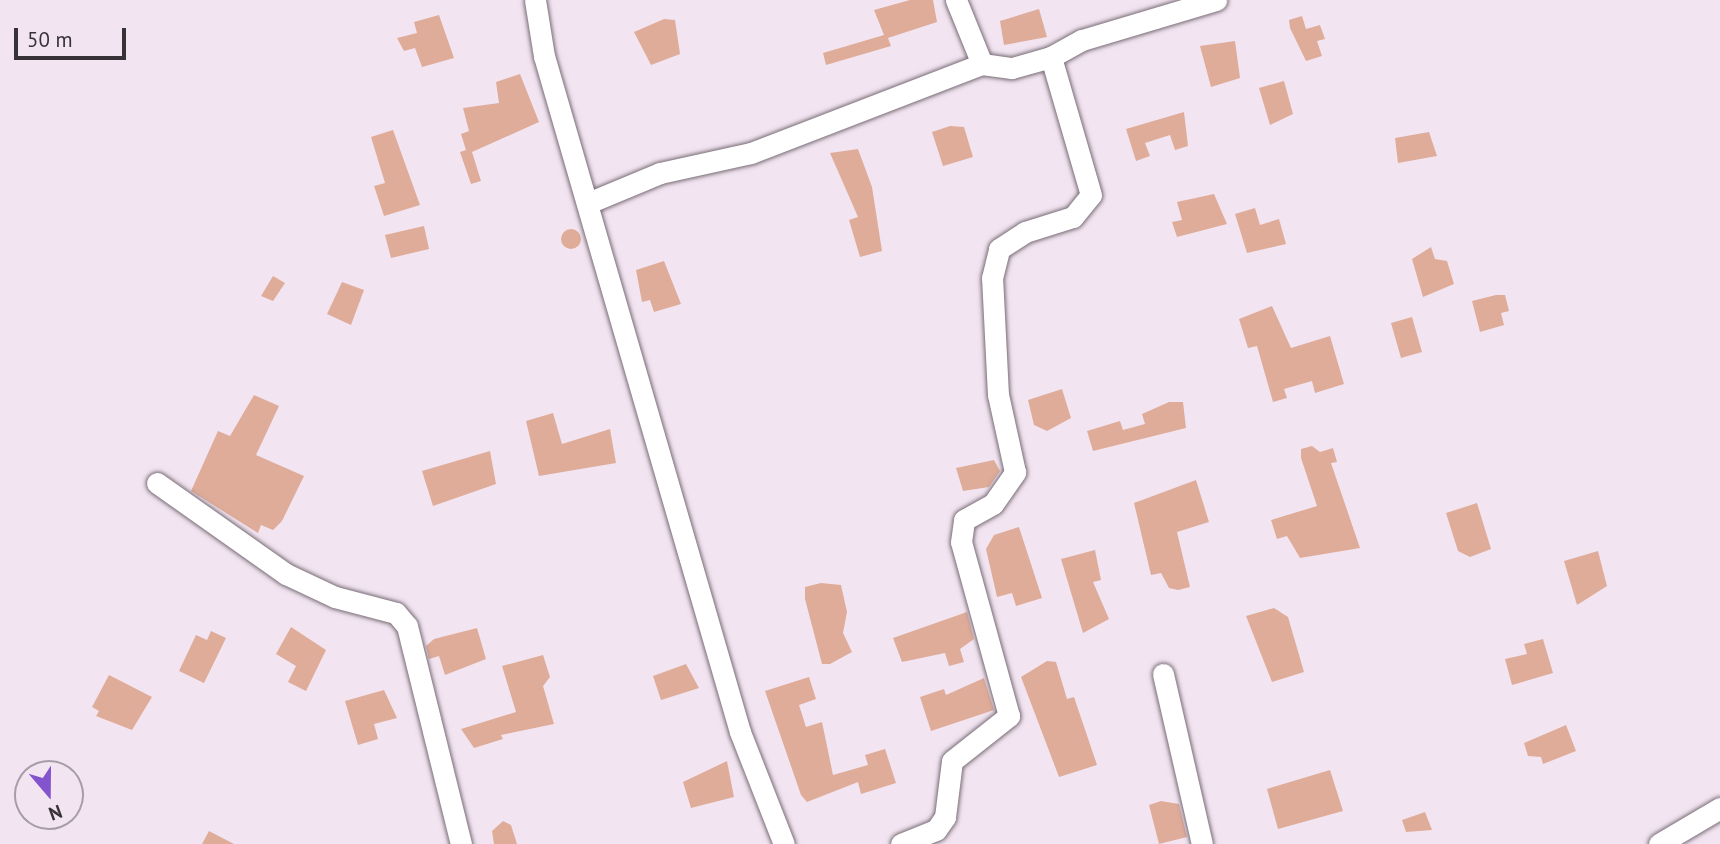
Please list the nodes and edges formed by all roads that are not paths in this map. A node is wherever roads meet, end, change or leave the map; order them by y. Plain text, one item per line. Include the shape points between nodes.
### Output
1 (535, 0) edge
2 (956, 0) edge
3 (1216, 0) edge
4 (1051, 57) junction
5 (982, 64) junction
6 (588, 202) junction
7 (157, 482) dead end
8 (1163, 674) dead end
9 (1720, 808) edge
10 (461, 844) edge
11 (783, 844) edge
12 (901, 844) edge
13 (1202, 844) edge
14 (1659, 844) edge

1 - 6 street via 544,56
2 - 5 street
3 - 4 street via 1082,40
4 - 5 street via 1012,68
4 - 12 street via 1091,195 1073,217 1025,232 999,249 992,278 998,395 1015,472 993,504 964,520 961,542 1009,716 953,761 945,817 936,830
5 - 6 street via 751,153 660,173
6 - 11 street via 740,732
7 - 10 street via 286,574 335,597 396,613 407,626
8 - 13 street
9 - 14 street

